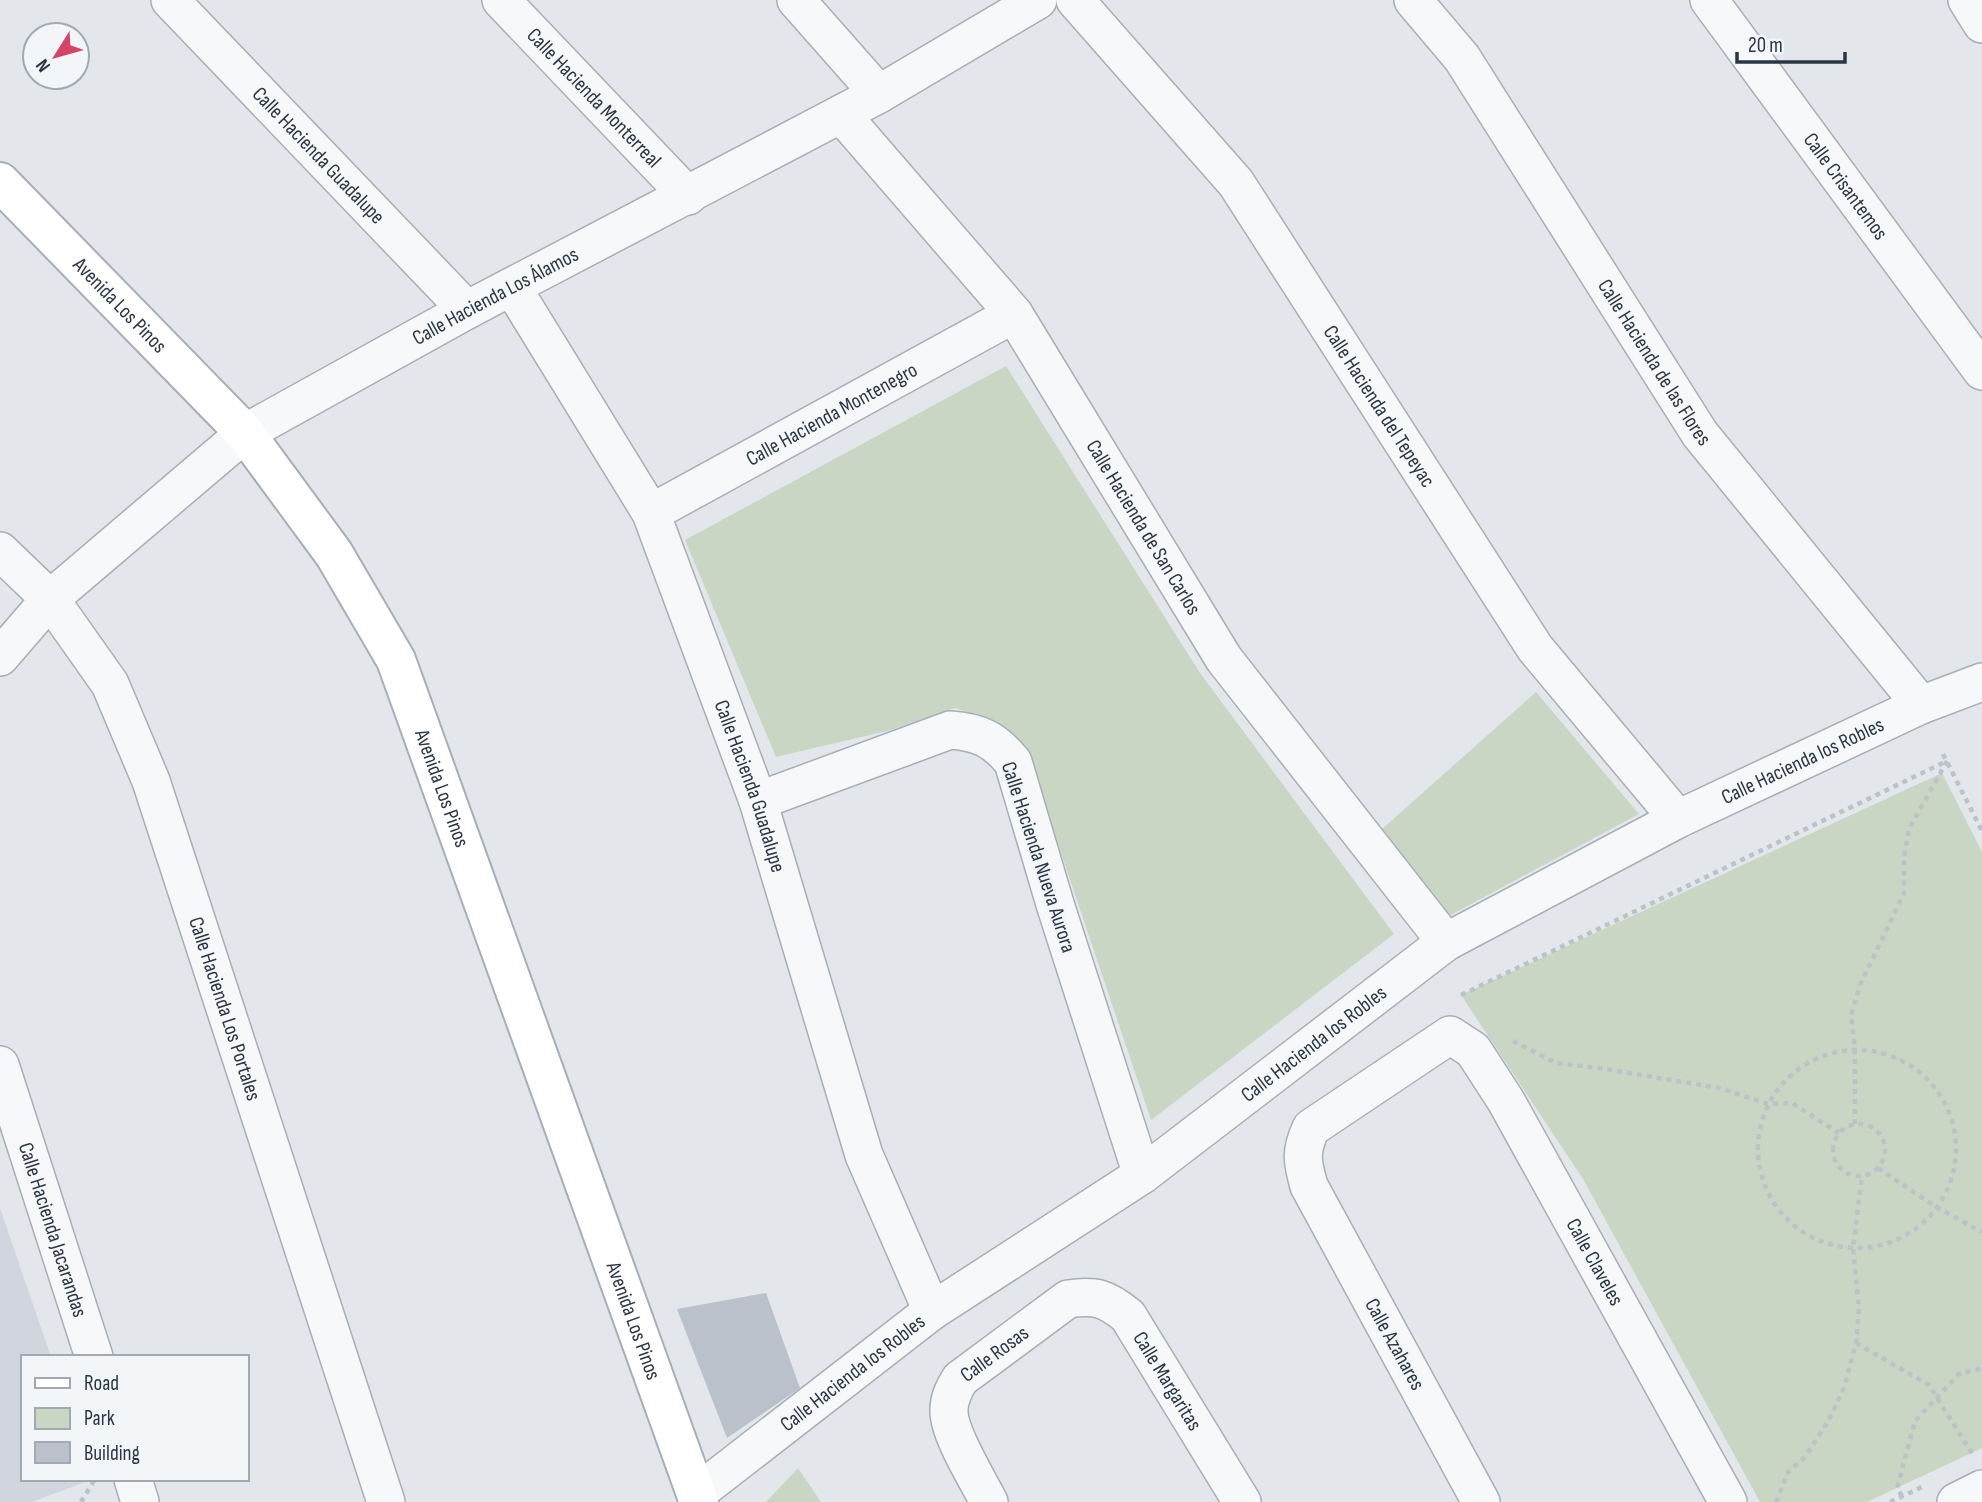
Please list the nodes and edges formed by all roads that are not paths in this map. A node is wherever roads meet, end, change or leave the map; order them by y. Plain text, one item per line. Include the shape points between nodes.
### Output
1 (170, 0) edge
2 (502, 0) edge
3 (796, 0) edge
4 (1038, 0) edge
5 (1075, 0) edge
6 (1413, 0) edge
7 (1709, 0) edge
8 (1967, 0) edge
9 (1982, 24) edge
10 (879, 94) junction
11 (841, 114) junction
12 (0, 182) edge
13 (688, 195) junction
14 (512, 287) junction
15 (467, 310) junction
16 (1014, 314) junction
17 (1982, 371) edge
18 (244, 433) junction
19 (651, 513) junction
20 (0, 551) edge
21 (50, 599) junction
22 (0, 657) edge
23 (1982, 682) edge
24 (1921, 705) junction
25 (758, 801) junction
26 (1678, 819) junction
27 (1446, 942) junction
28 (1450, 1035) joint
29 (0, 1065) edge
30 (1142, 1175) junction
31 (1068, 1299) joint
32 (932, 1311) junction
33 (93, 1355) edge
34 (134, 1481) edge
35 (697, 1498) edge
36 (140, 1502) edge
37 (386, 1502) edge
38 (989, 1502) edge
39 (1242, 1502) edge
40 (1481, 1502) edge
41 (1728, 1502) edge

1 - 15 street, Calle Hacienda Guadalupe
2 - 13 street, Calle Hacienda Monterreal
3 - 10 street
4 - 10 street, Calle Hacienda Los Álamos
5 - 26 street, Calle Hacienda del Tepeyac via 1236,183 1535,648
6 - 24 street, Calle Hacienda de las Flores via 1462,58 1700,434
7 - 17 street, Calle Crisantemos
8 - 9 street
10 - 11 street, Calle Hacienda Los Álamos
11 - 13 street, Calle Hacienda Los Álamos
11 - 16 street, Calle Hacienda de San Carlos
12 - 18 street, Avenida Los Pinos
13 - 14 street, Calle Hacienda Los Álamos
14 - 15 street, Calle Hacienda Los Álamos
14 - 19 street, Calle Hacienda Guadalupe
15 - 18 street, Calle Hacienda Los Álamos
16 - 19 street, Calle Hacienda Montenegro
16 - 27 street, Calle Hacienda de San Carlos via 1224,659
18 - 21 street, Calle Hacienda Los Álamos
18 - 35 street, Avenida Los Pinos via 334,554 396,660
19 - 25 street, Calle Hacienda Guadalupe
20 - 21 street, Calle Hacienda Los Portales
21 - 22 street, Calle Hacienda Los Álamos
21 - 37 street, Calle Hacienda Los Portales via 110,684 151,782
23 - 24 street, Calle Hacienda los Robles
24 - 26 street, Calle Hacienda los Robles
25 - 30 street, Calle Hacienda Nueva Aurora via 950,730 971,732 1004,751 1013,762
25 - 32 street, Calle Hacienda Guadalupe via 864,1155
26 - 27 street, Calle Hacienda los Robles
27 - 30 street, Calle Hacienda los Robles
28 - 40 street, Calle Azahares via 1311,1128 1302,1164 1309,1186
28 - 41 street, Calle Claveles via 1473,1050 1506,1101
29 - 33 street, Calle Hacienda Jacarandas
30 - 32 street, Calle Hacienda los Robles
31 - 38 street, Calle Rosas via 960,1379 951,1393 948,1412 956,1437
31 - 39 street, Calle Margaritas via 1089,1296 1110,1301 1128,1316
32 - 35 street, Calle Hacienda los Robles
34 - 36 street

